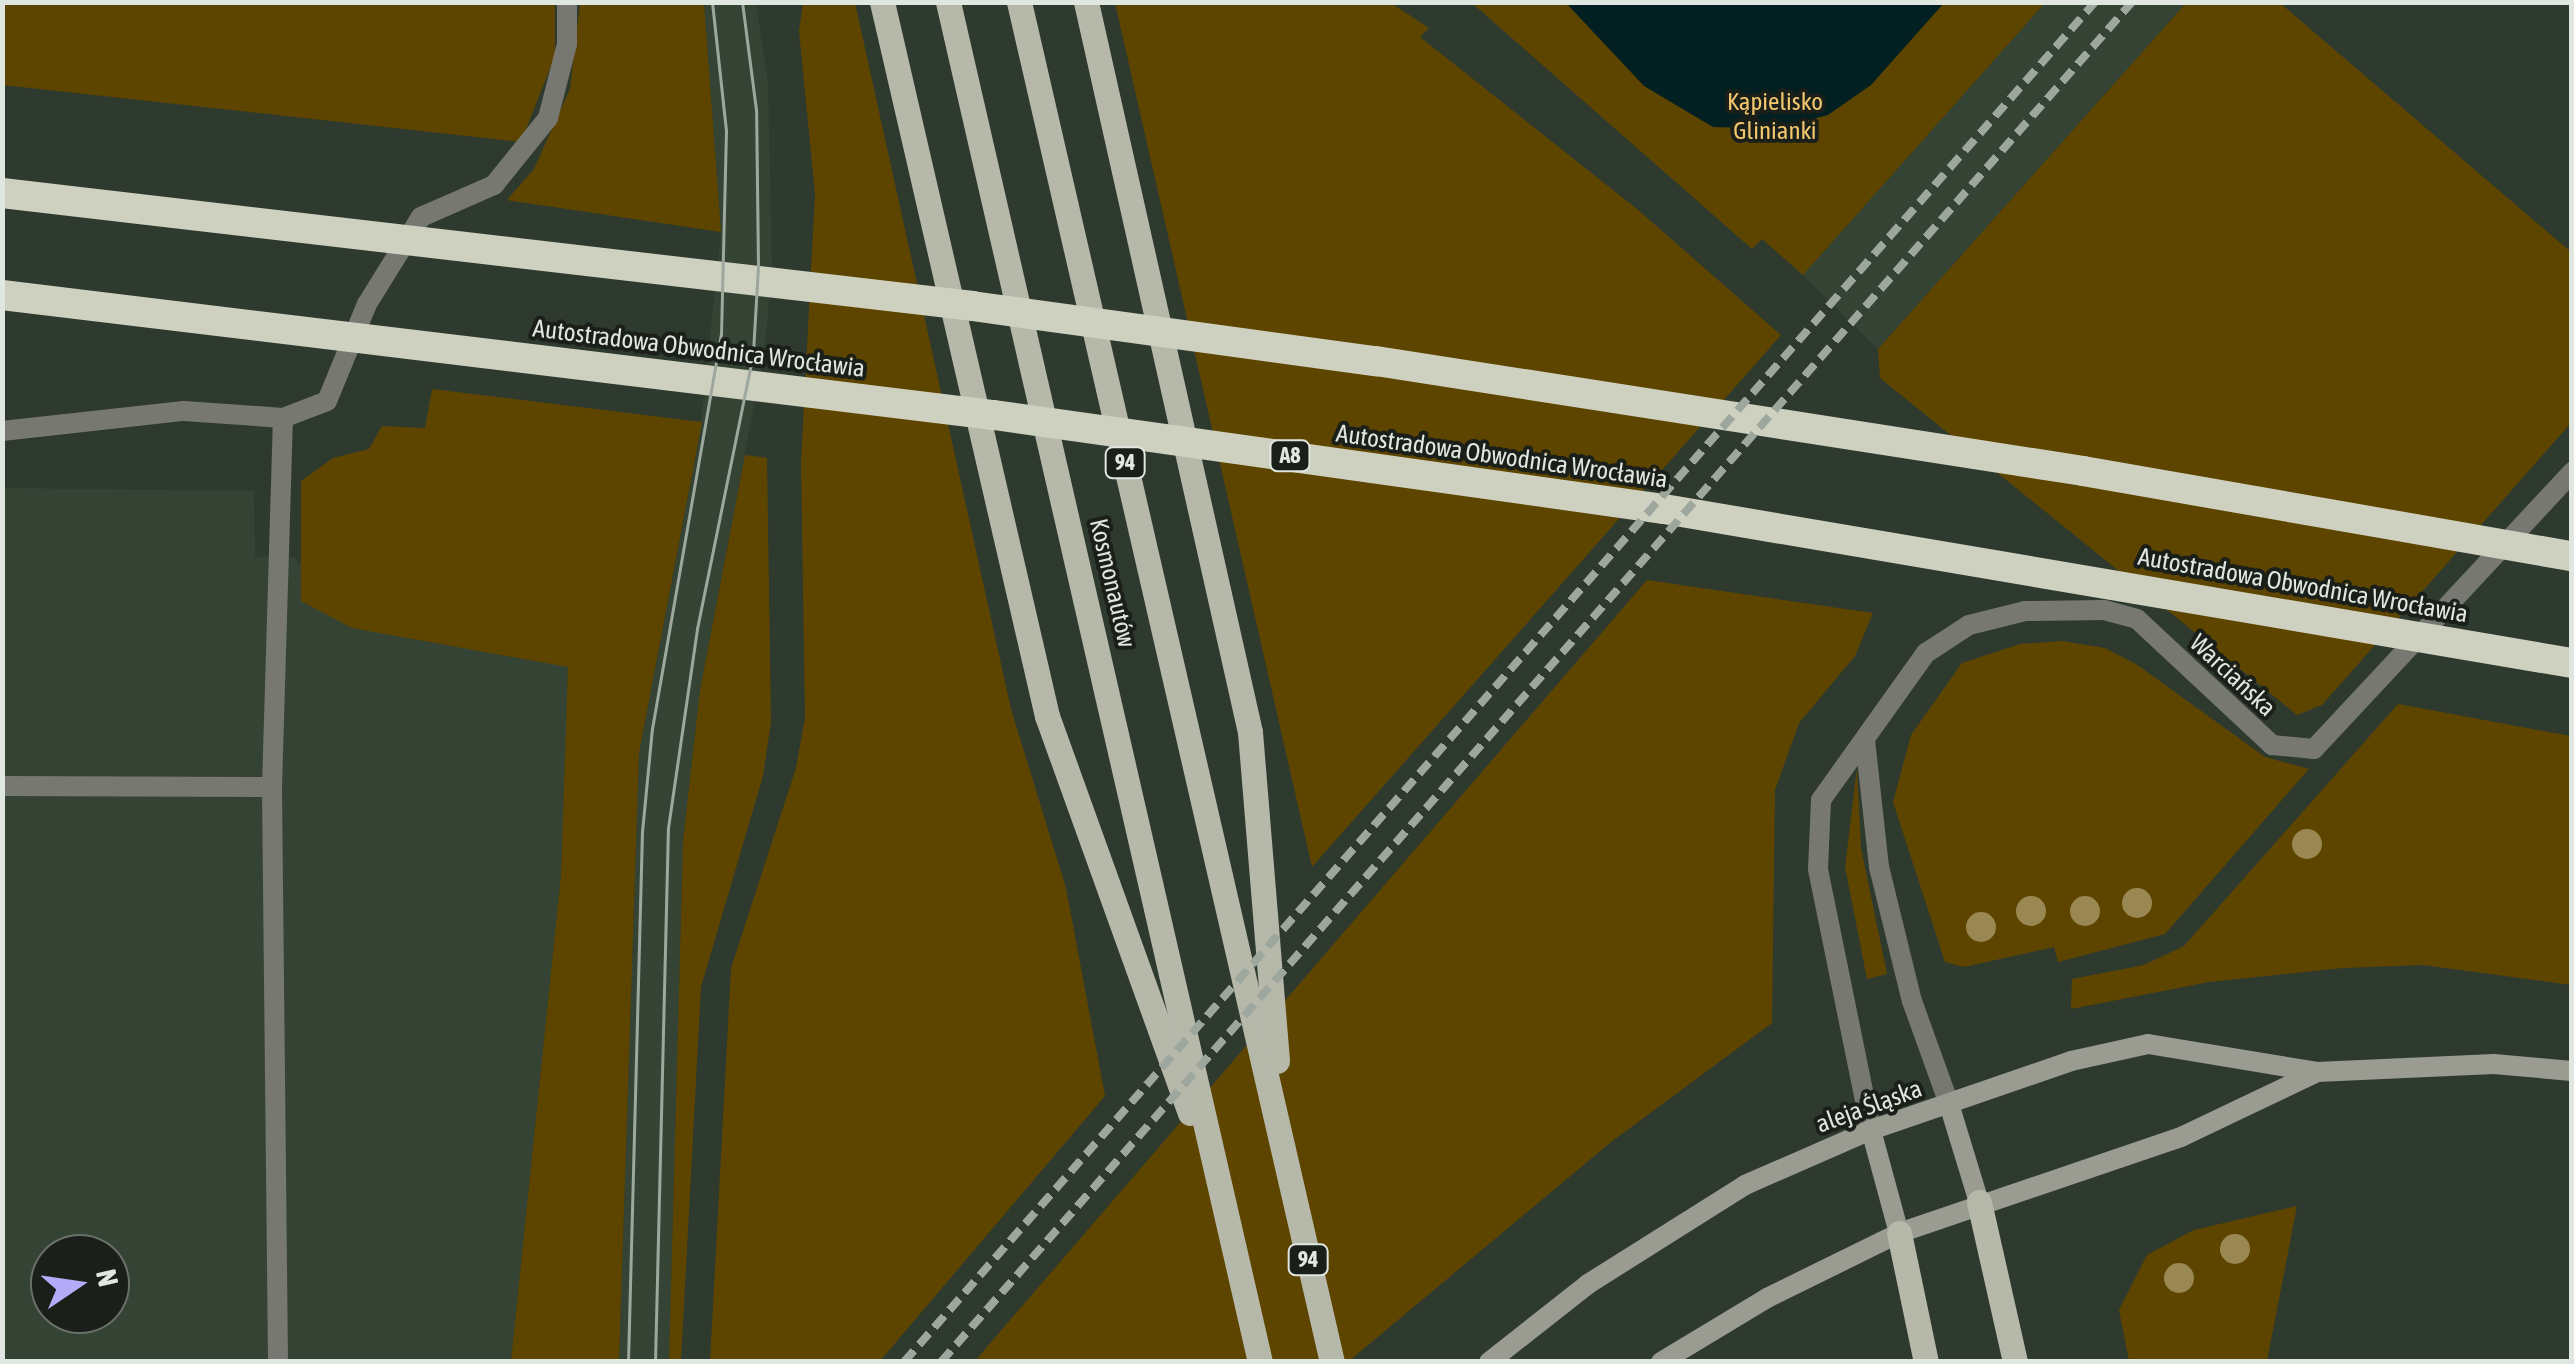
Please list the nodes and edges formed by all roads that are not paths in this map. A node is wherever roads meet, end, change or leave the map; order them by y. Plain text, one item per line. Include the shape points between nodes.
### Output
1 (567, 2) edge
2 (882, 2) edge
3 (948, 2) edge
4 (1019, 2) edge
5 (1086, 2) edge
6 (2, 193) edge
7 (2, 296) edge
8 (283, 418) junction
9 (2, 432) edge
10 (2572, 472) edge
11 (2572, 556) edge
12 (2572, 664) edge
13 (1865, 740) junction
14 (2, 786) edge
15 (272, 787) junction
16 (1266, 1032) junction
17 (2572, 1070) edge
18 (2317, 1072) junction
19 (1949, 1104) junction
20 (1197, 1112) junction
21 (1871, 1130) junction
22 (1979, 1202) junction
23 (1898, 1233) junction
24 (1332, 1360) edge
25 (278, 1362) edge
26 (1260, 1362) edge
27 (1488, 1362) edge
28 (1661, 1362) edge
29 (1926, 1362) edge
30 (2015, 1362) edge

1 - 8 street via 567,44 548,118 528,149 494,185 421,217 367,304 327,401
2 - 20 main road via 1046,716 1152,1014
3 - 20 main road, Kosmonautów
4 - 16 main road, Kosmonautów / 94 via 1231,924
5 - 16 main road via 1250,732
6 - 11 highway via 972,306 1357,359 2083,471
7 - 12 highway, Autostradowa Obwodnica Wrocławia / A8 via 994,414 1664,508
8 - 9 street via 184,411
8 - 15 street
10 - 13 street, Warciańska via 2314,749 2272,745 2137,619 2104,610 2025,611 1969,626 1926,653
13 - 19 street via 1892,919
13 - 21 street, Warciańska via 1821,800 1818,869
14 - 15 street
15 - 25 street
16 - 24 main road, Kosmonautów / 94 via 1286,1161
17 - 18 street, aleja Śląska via 2494,1064
18 - 19 street, aleja Śląska via 2148,1044
18 - 22 street, aleja Śląska via 2181,1137
19 - 21 street, aleja Śląska
19 - 22 street
20 - 26 main road
21 - 23 street
21 - 27 street, aleja Śląska via 1727,1194 1588,1284
22 - 23 street, aleja Śląska
22 - 30 main road
23 - 28 street, aleja Śląska via 1767,1298
23 - 29 main road

